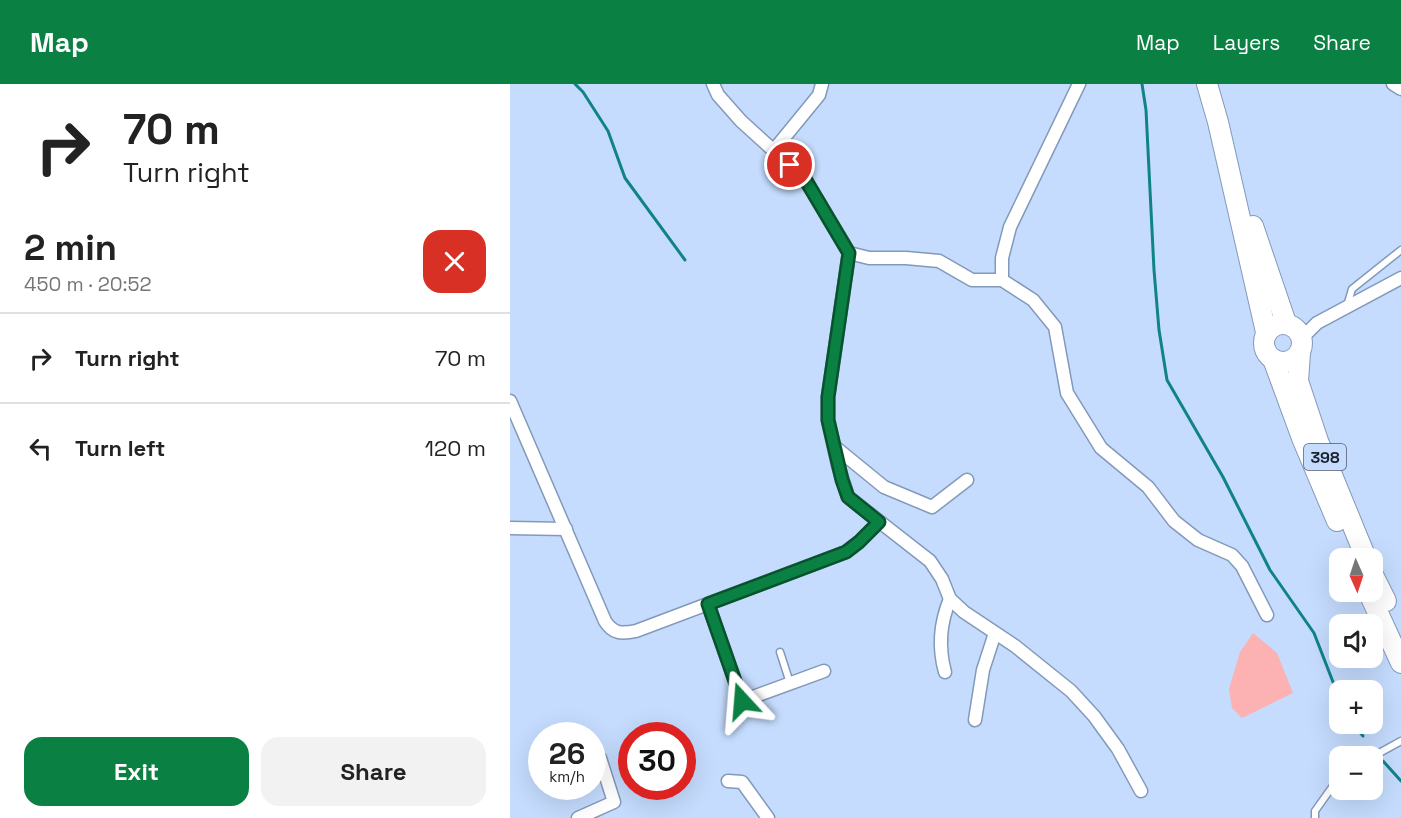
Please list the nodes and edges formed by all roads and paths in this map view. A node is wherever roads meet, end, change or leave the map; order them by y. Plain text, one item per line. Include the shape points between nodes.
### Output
1 (713, 84) edge
2 (822, 84) edge
3 (1079, 84) edge
4 (1393, 84) edge
5 (1209, 86) edge
6 (1401, 89) edge
7 (1218, 122) junction
8 (774, 150) junction
9 (1401, 250) edge
10 (849, 253) junction
11 (1401, 278) edge
12 (1002, 280) junction
13 (1347, 308) junction
14 (1286, 323) junction
15 (1266, 332) junction
16 (1301, 346) junction
17 (1273, 359) junction
18 (510, 401) edge
19 (835, 447) junction
20 (967, 480) dead end
21 (1329, 486) junction
22 (879, 522) junction
23 (510, 528) edge
24 (566, 529) junction
25 (1350, 548) edge
26 (1361, 548) edge
27 (1383, 596) edge
28 (950, 599) junction
29 (1373, 602) edge
30 (708, 604) junction
31 (1267, 615) dead end
32 (995, 633) junction
33 (1401, 634) edge
34 (780, 652) dead end
35 (1401, 663) edge
36 (824, 671) dead end
37 (945, 672) dead end
38 (790, 684) junction
39 (975, 720) dead end
40 (1401, 741) edge
41 (1383, 751) edge
42 (606, 776) edge
43 (728, 781) dead end
44 (1141, 791) dead end
45 (1329, 791) edge
46 (578, 818) edge
47 (768, 818) edge
48 (1315, 818) edge

1 - 8 street via 741,121
2 - 8 street via 819,96
3 - 12 street via 1010,227 1002,258
4 - 6 street
5 - 7 main road, 398
7 - 14 main road, 398
7 - 15 main road, 398
8 - 10 street via 805,179
9 - 13 lane via 1352,289
10 - 12 street via 869,258 939,261 972,280
10 - 19 street via 828,397 828,420
11 - 13 street
12 - 31 street via 1033,300 1054,327 1067,393 1101,448 1148,487 1174,521 1198,540 1232,555 1242,566
13 - 16 street via 1317,323
14 - 15 main road
14 - 16 main road, 398 via 1293,326
15 - 17 main road, 398 via 1264,347
16 - 17 main road via 1287,362
16 - 21 main road, 398 via 1298,381
17 - 21 main road, 398
18 - 24 street
19 - 20 street via 884,487 932,507
19 - 22 street via 848,497
21 - 25 main road, 398
21 - 26 main road, 398
22 - 28 street via 930,561
22 - 30 street via 846,552
23 - 24 street
24 - 30 street via 605,621 615,632 636,631
27 - 33 main road
28 - 32 street
28 - 37 street via 939,641
29 - 35 main road
30 - 38 street via 742,701
32 - 39 street via 983,670
32 - 44 street via 1071,690 1118,749
34 - 38 lane
36 - 38 street
40 - 41 lane
42 - 46 street via 615,802
43 - 47 street via 742,782
45 - 48 lane via 1315,811

